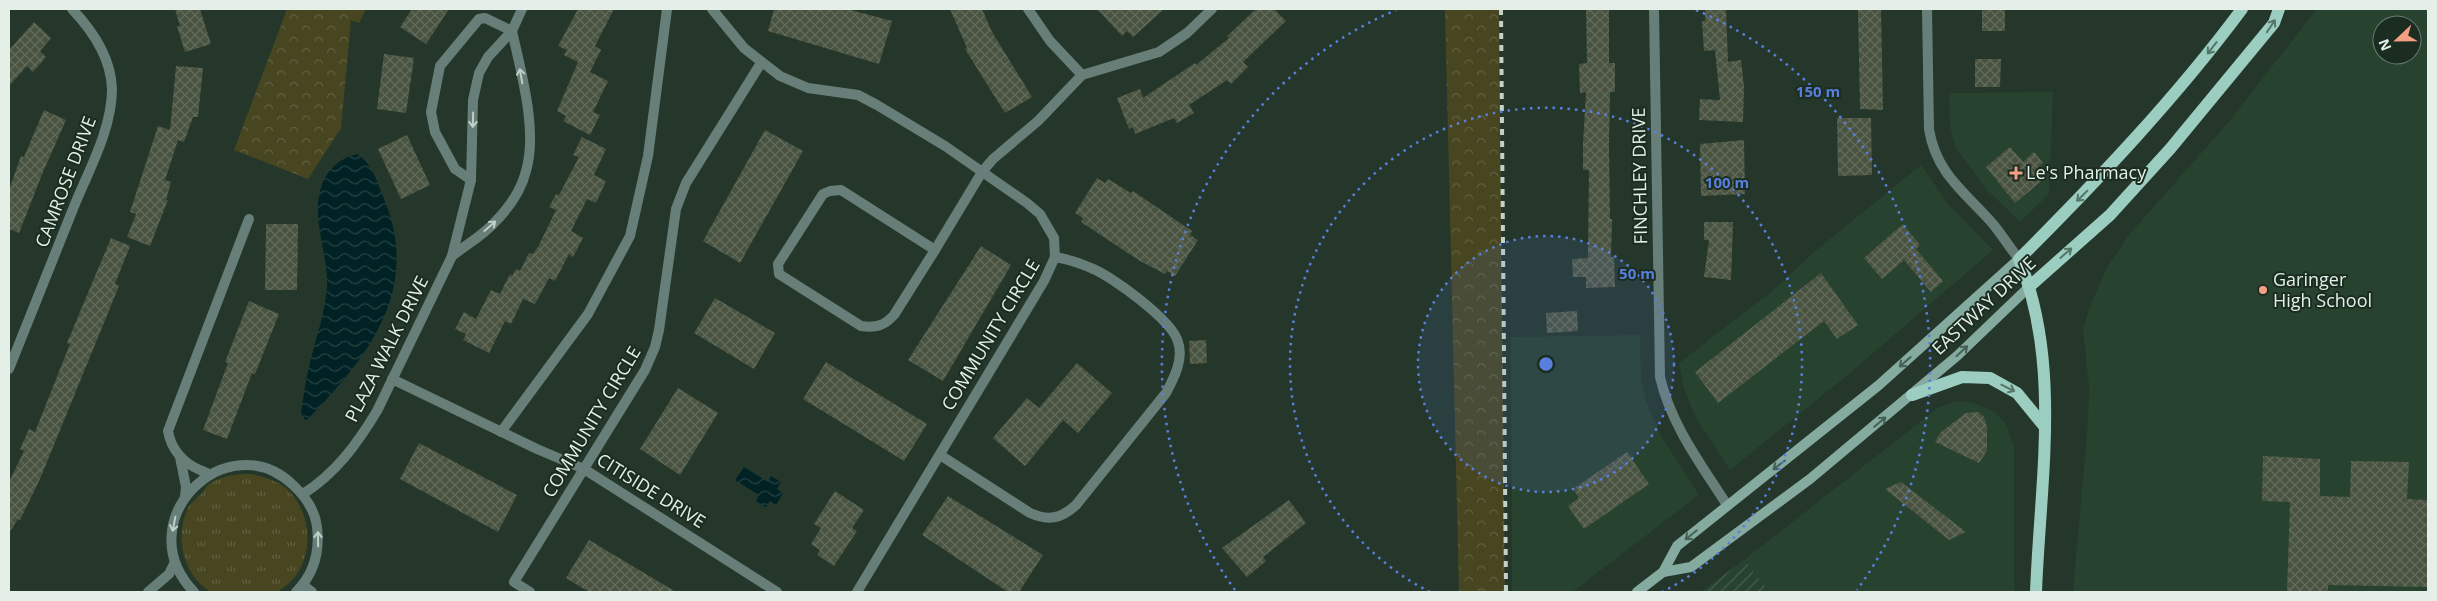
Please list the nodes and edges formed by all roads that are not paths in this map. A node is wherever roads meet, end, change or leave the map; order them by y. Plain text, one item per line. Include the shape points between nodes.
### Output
1 (72, 9) edge
2 (522, 9) edge
3 (667, 9) edge
4 (712, 9) edge
5 (1028, 9) edge
6 (1212, 9) edge
7 (1654, 9) edge
8 (1927, 9) edge
9 (2242, 9) edge
10 (2280, 9) edge
11 (512, 31) junction
12 (761, 62) junction
13 (1082, 75) junction
14 (982, 172) junction
15 (471, 180) junction
16 (249, 219) dead end
17 (935, 250) junction
18 (452, 256) junction
19 (1055, 257) junction
20 (2019, 259) junction
21 (2030, 286) junction
22 (9, 370) edge
23 (392, 379) junction
24 (1912, 395) junction
25 (2044, 426) junction
26 (501, 432) junction
27 (940, 455) junction
28 (180, 456) junction
29 (584, 469) junction
30 (210, 474) junction
31 (303, 494) junction
32 (185, 497) junction
33 (1728, 505) junction
34 (175, 562) junction
35 (1663, 572) junction
36 (304, 585) junction
37 (148, 592) edge
38 (194, 592) edge
39 (296, 592) edge
40 (312, 592) edge
41 (530, 592) edge
42 (777, 592) edge
43 (857, 592) edge
44 (1637, 592) edge
45 (2036, 592) edge

1 - 22 street, CAMROSE DRIVE via 91,29 105,59 112,89 110,112
2 - 11 street, PLAZA WALK DRIVE
3 - 26 street via 648,156 630,236 588,314
4 - 12 street, COMMUNITY CIRCLE via 744,48
5 - 13 street via 1050,42
6 - 13 street via 1159,52
7 - 33 street, FINCHLEY DRIVE via 1660,377 1677,427
8 - 20 street via 1929,129 1933,147 1946,173 1993,224
9 -> 20 main road, EASTWAY DRIVE via 2146,127
21 -> 10 main road, EASTWAY DRIVE via 2110,215 2170,149 2274,23
11 -> 15 street, PLAZA WALK DRIVE via 488,57 479,73 473,100
11 - 15 street via 485,18 479,19 437,73 432,112 434,128 455,169
18 -> 11 street, PLAZA WALK DRIVE via 494,224 520,188 527,170 528,113
12 - 14 street, COMMUNITY CIRCLE via 795,84 858,95 945,146
12 - 29 street, COMMUNITY CIRCLE via 686,183 676,209 655,347 645,370
13 - 14 street
14 - 17 street
14 - 19 street, COMMUNITY CIRCLE via 1040,214 1054,238
15 - 18 street, PLAZA WALK DRIVE
16 - 28 street via 168,431 170,441
17 - 17 street via 894,315 886,324 875,328 861,326 779,274 778,264 788,246 823,194 830,190 841,190
18 - 23 street, PLAZA WALK DRIVE
19 - 27 street, COMMUNITY CIRCLE via 1044,281
19 - 27 street via 1093,269 1144,303 1172,330 1180,351 1174,379 1166,393 1076,505 1057,518 1040,518 1030,513
20 - 21 main road
20 -> 33 main road, EASTWAY DRIVE via 1893,373
24 -> 21 main road, EASTWAY DRIVE
21 - 25 main road via 2044,385
23 - 26 street, CITISIDE DRIVE
23 - 31 street, PLAZA WALK DRIVE via 376,412 346,457 321,482
24 -> 25 main road via 1962,377 1990,378 2017,393
35 -> 24 main road, EASTWAY DRIVE via 1692,567 1810,479
25 - 45 main road
26 - 29 street, CITISIDE DRIVE
27 - 43 street, COMMUNITY CIRCLE
28 - 30 street
28 - 32 street
29 - 41 street, COMMUNITY CIRCLE via 514,582
29 - 42 street, CITISIDE DRIVE
30 - 31 street via 229,467 263,469 288,480
30 - 32 street
36 -> 31 street via 317,555 318,539 314,515
32 -> 34 street via 174,518 171,540
33 -> 35 main road, EASTWAY DRIVE via 1677,546
34 - 37 street via 169,574
34 - 38 street via 185,583
35 - 44 main road, EASTWAY DRIVE
36 - 39 street
36 - 40 street

